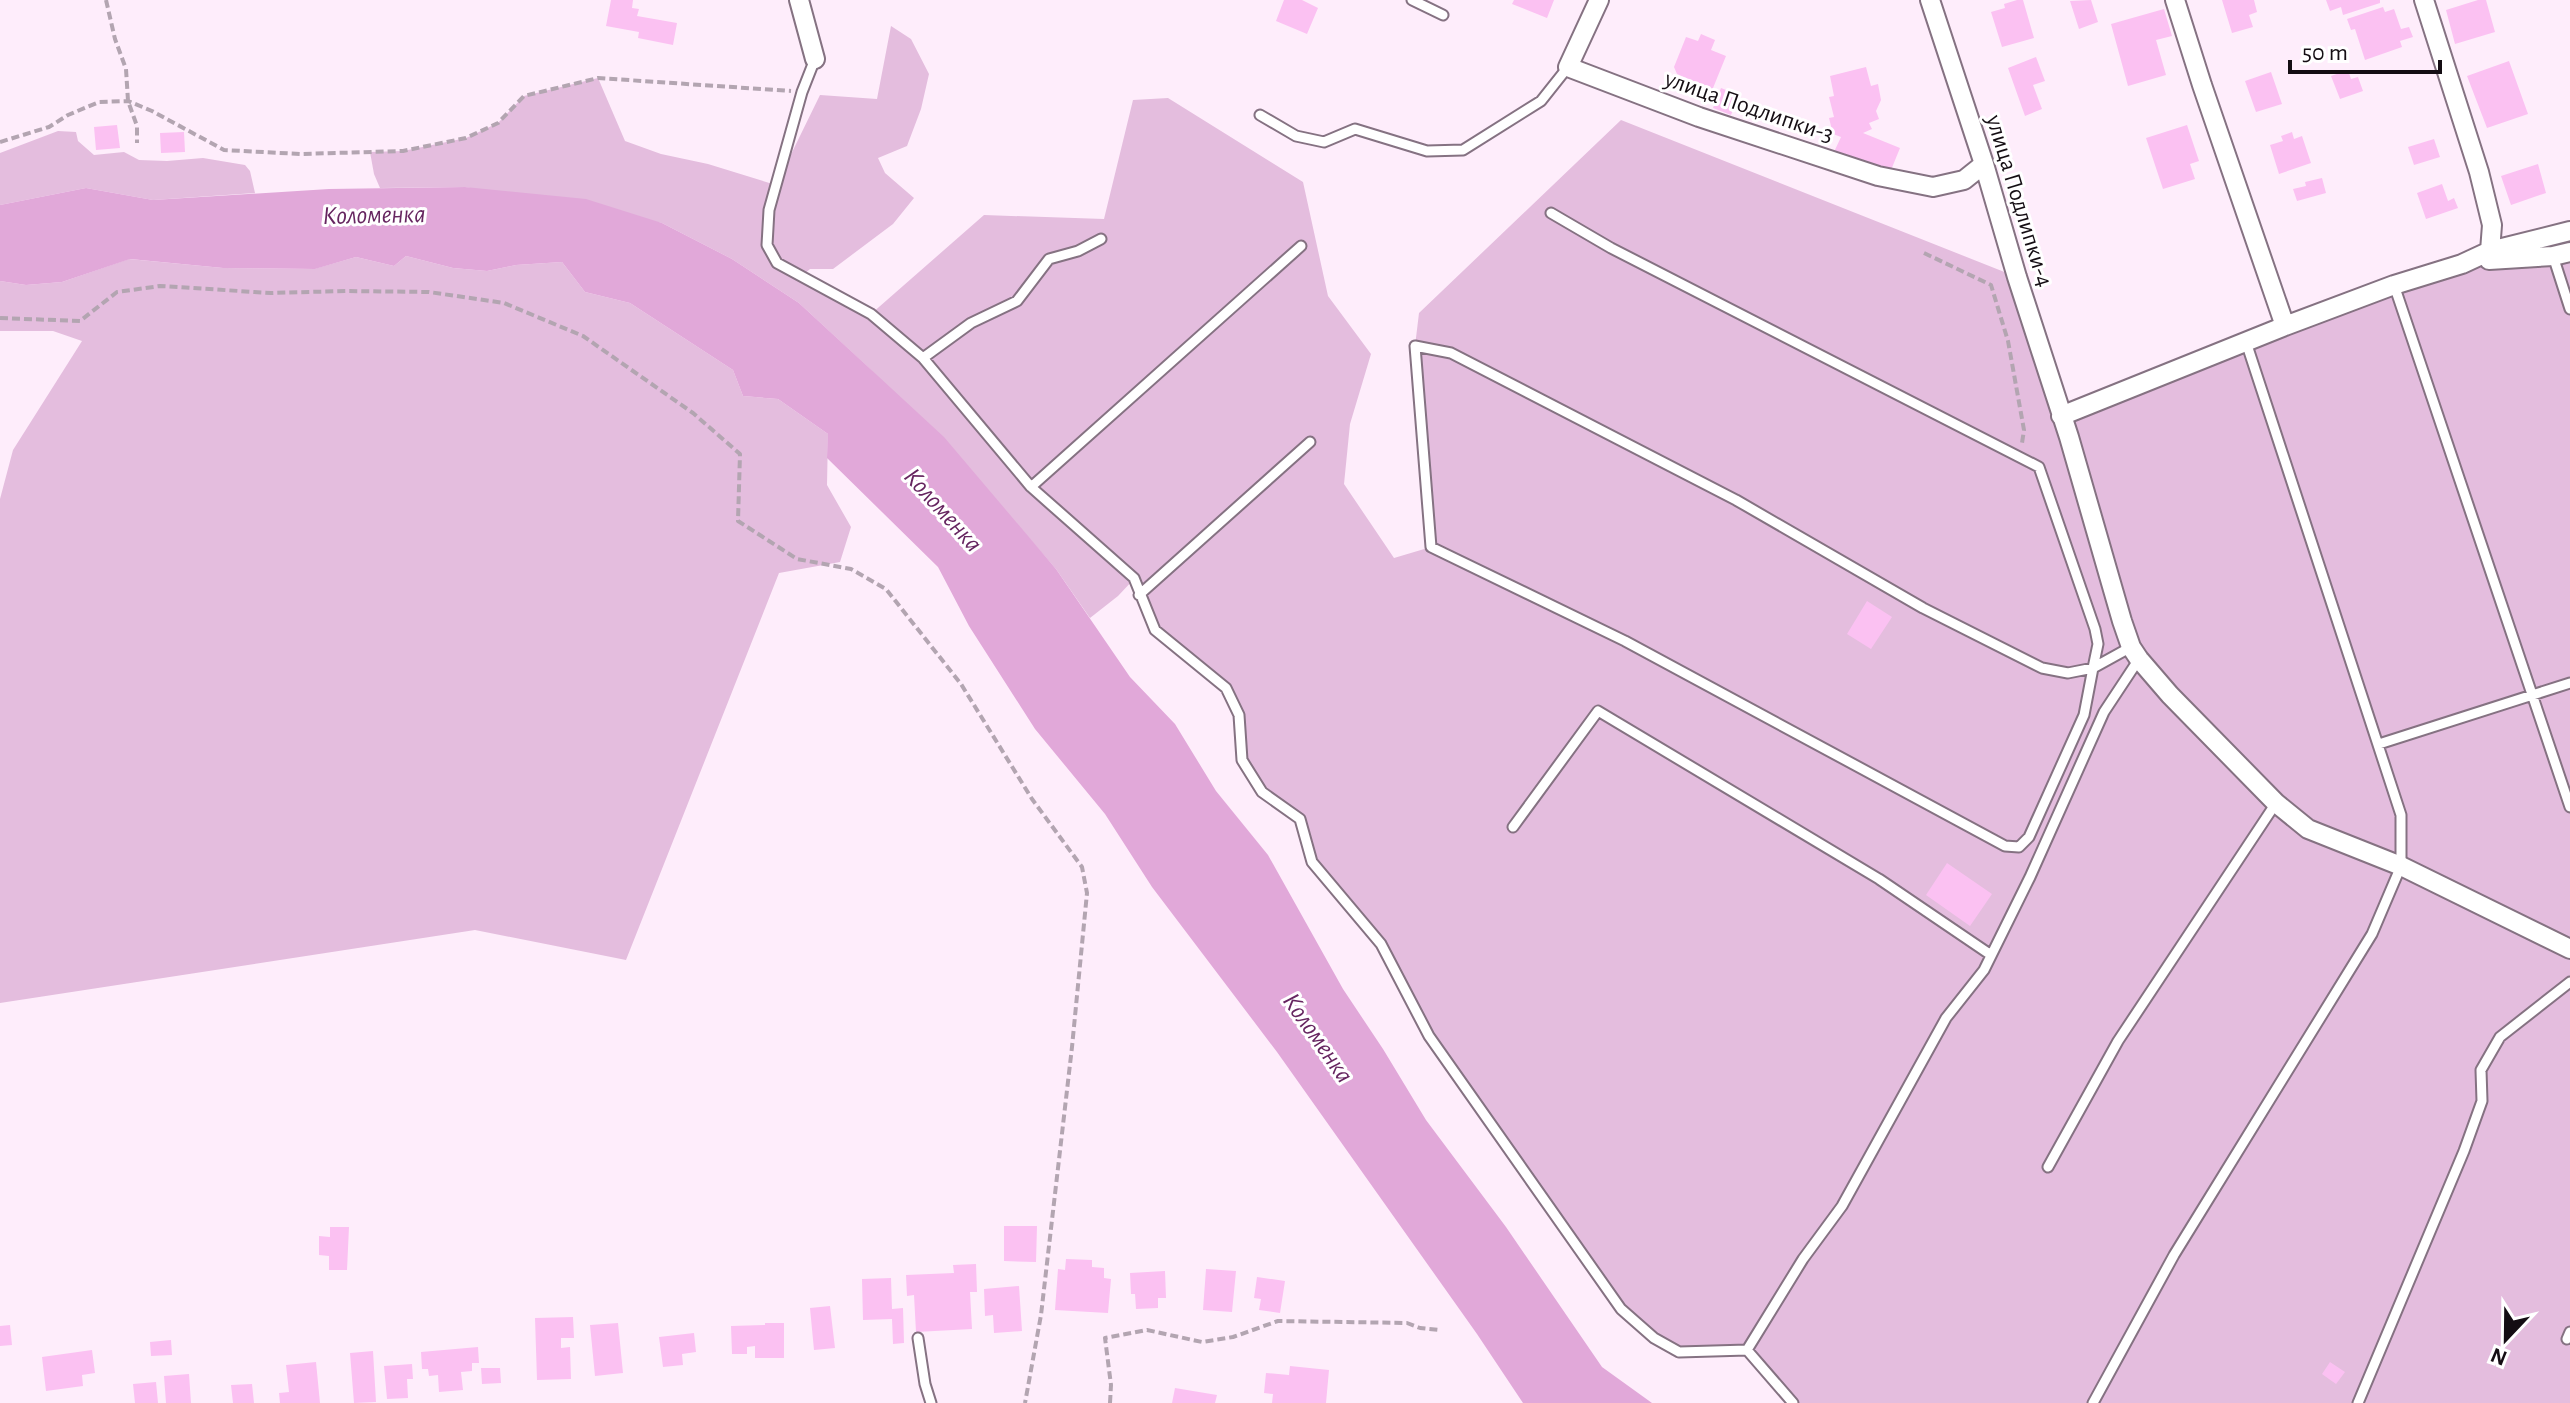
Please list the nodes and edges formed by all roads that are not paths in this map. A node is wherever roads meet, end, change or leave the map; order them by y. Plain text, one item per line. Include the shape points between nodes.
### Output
1 (799, 0) edge
2 (1412, 0) edge
3 (1599, 0) edge
4 (1930, 0) edge
5 (2175, 0) edge
6 (2424, 0) edge
7 (1443, 15) dead end
8 (815, 59) joint
9 (1568, 67) junction
10 (1260, 115) dead end
11 (1984, 164) junction
12 (1551, 213) dead end
13 (2570, 231) edge
14 (1101, 239) dead end
15 (1301, 246) dead end
16 (2490, 251) junction
17 (2562, 254) edge
18 (2468, 261) junction
19 (2394, 285) junction
20 (2570, 309) edge
21 (2285, 326) junction
22 (2246, 342) junction
23 (923, 358) junction
24 (2061, 416) junction
25 (1310, 442) dead end
26 (1031, 487) junction
27 (1139, 595) junction
28 (2135, 653) junction
29 (2093, 668) junction
30 (2570, 683) edge
31 (2531, 695) junction
32 (2379, 744) junction
33 (2276, 803) junction
34 (2570, 807) edge
35 (1513, 827) dead end
36 (2401, 866) junction
37 (2570, 949) edge
38 (1991, 955) junction
39 (2570, 982) edge
40 (2048, 1167) dead end
41 (918, 1338) dead end
42 (1747, 1350) junction
43 (931, 1403) edge
44 (1793, 1403) edge
45 (2093, 1403) edge
46 (2358, 1403) edge

1 - 8 street
2 - 7 lane
3 - 9 street
4 - 11 street, улица Подлипки-4
5 - 21 street
6 - 16 street via 2479,172 2492,225
8 - 23 lane via 769,210 767,245 777,263 871,314
9 - 10 lane via 1541,101 1463,150 1427,151 1355,129 1324,142 1296,136
9 - 11 street, улица Подлипки-3 via 1878,176 1933,187 1964,180
11 - 24 street, улица Подлипки-4
12 - 29 lane via 2039,467 2095,629
13 - 16 street
14 - 23 lane via 1049,259 1017,301 971,323
15 - 26 lane
16 - 18 street
17 - 18 street
17 - 20 lane
18 - 19 street
19 - 21 street
19 - 31 lane
21 - 22 street
22 - 24 street
22 - 32 lane
23 - 26 lane
24 - 28 street, улица Подлипки-4
25 - 27 lane
26 - 27 lane via 1134,578
27 - 42 lane via 1155,630 1226,688 1239,715 1242,760 1262,792 1300,819 1312,862 1381,944 1429,1036 1621,1309 1679,1352
28 - 29 lane
28 - 33 street
28 - 38 lane
29 - 29 lane via 2084,715 2029,837 2019,847 2005,846 1625,641 1431,547 1415,346 1451,353 1736,500 1923,608 2042,668 2068,673
30 - 31 lane
31 - 32 lane
31 - 34 lane
32 - 36 lane via 2401,815
33 - 36 street via 2308,829
33 - 40 lane via 2118,1041
35 - 38 lane via 1598,711 1879,879
36 - 37 street
36 - 45 lane via 2372,934 2174,1255
38 - 42 lane via 1946,1018 1842,1206
39 - 46 lane via 2500,1037 2481,1070 2482,1101 2464,1151
41 - 43 lane
42 - 44 lane

